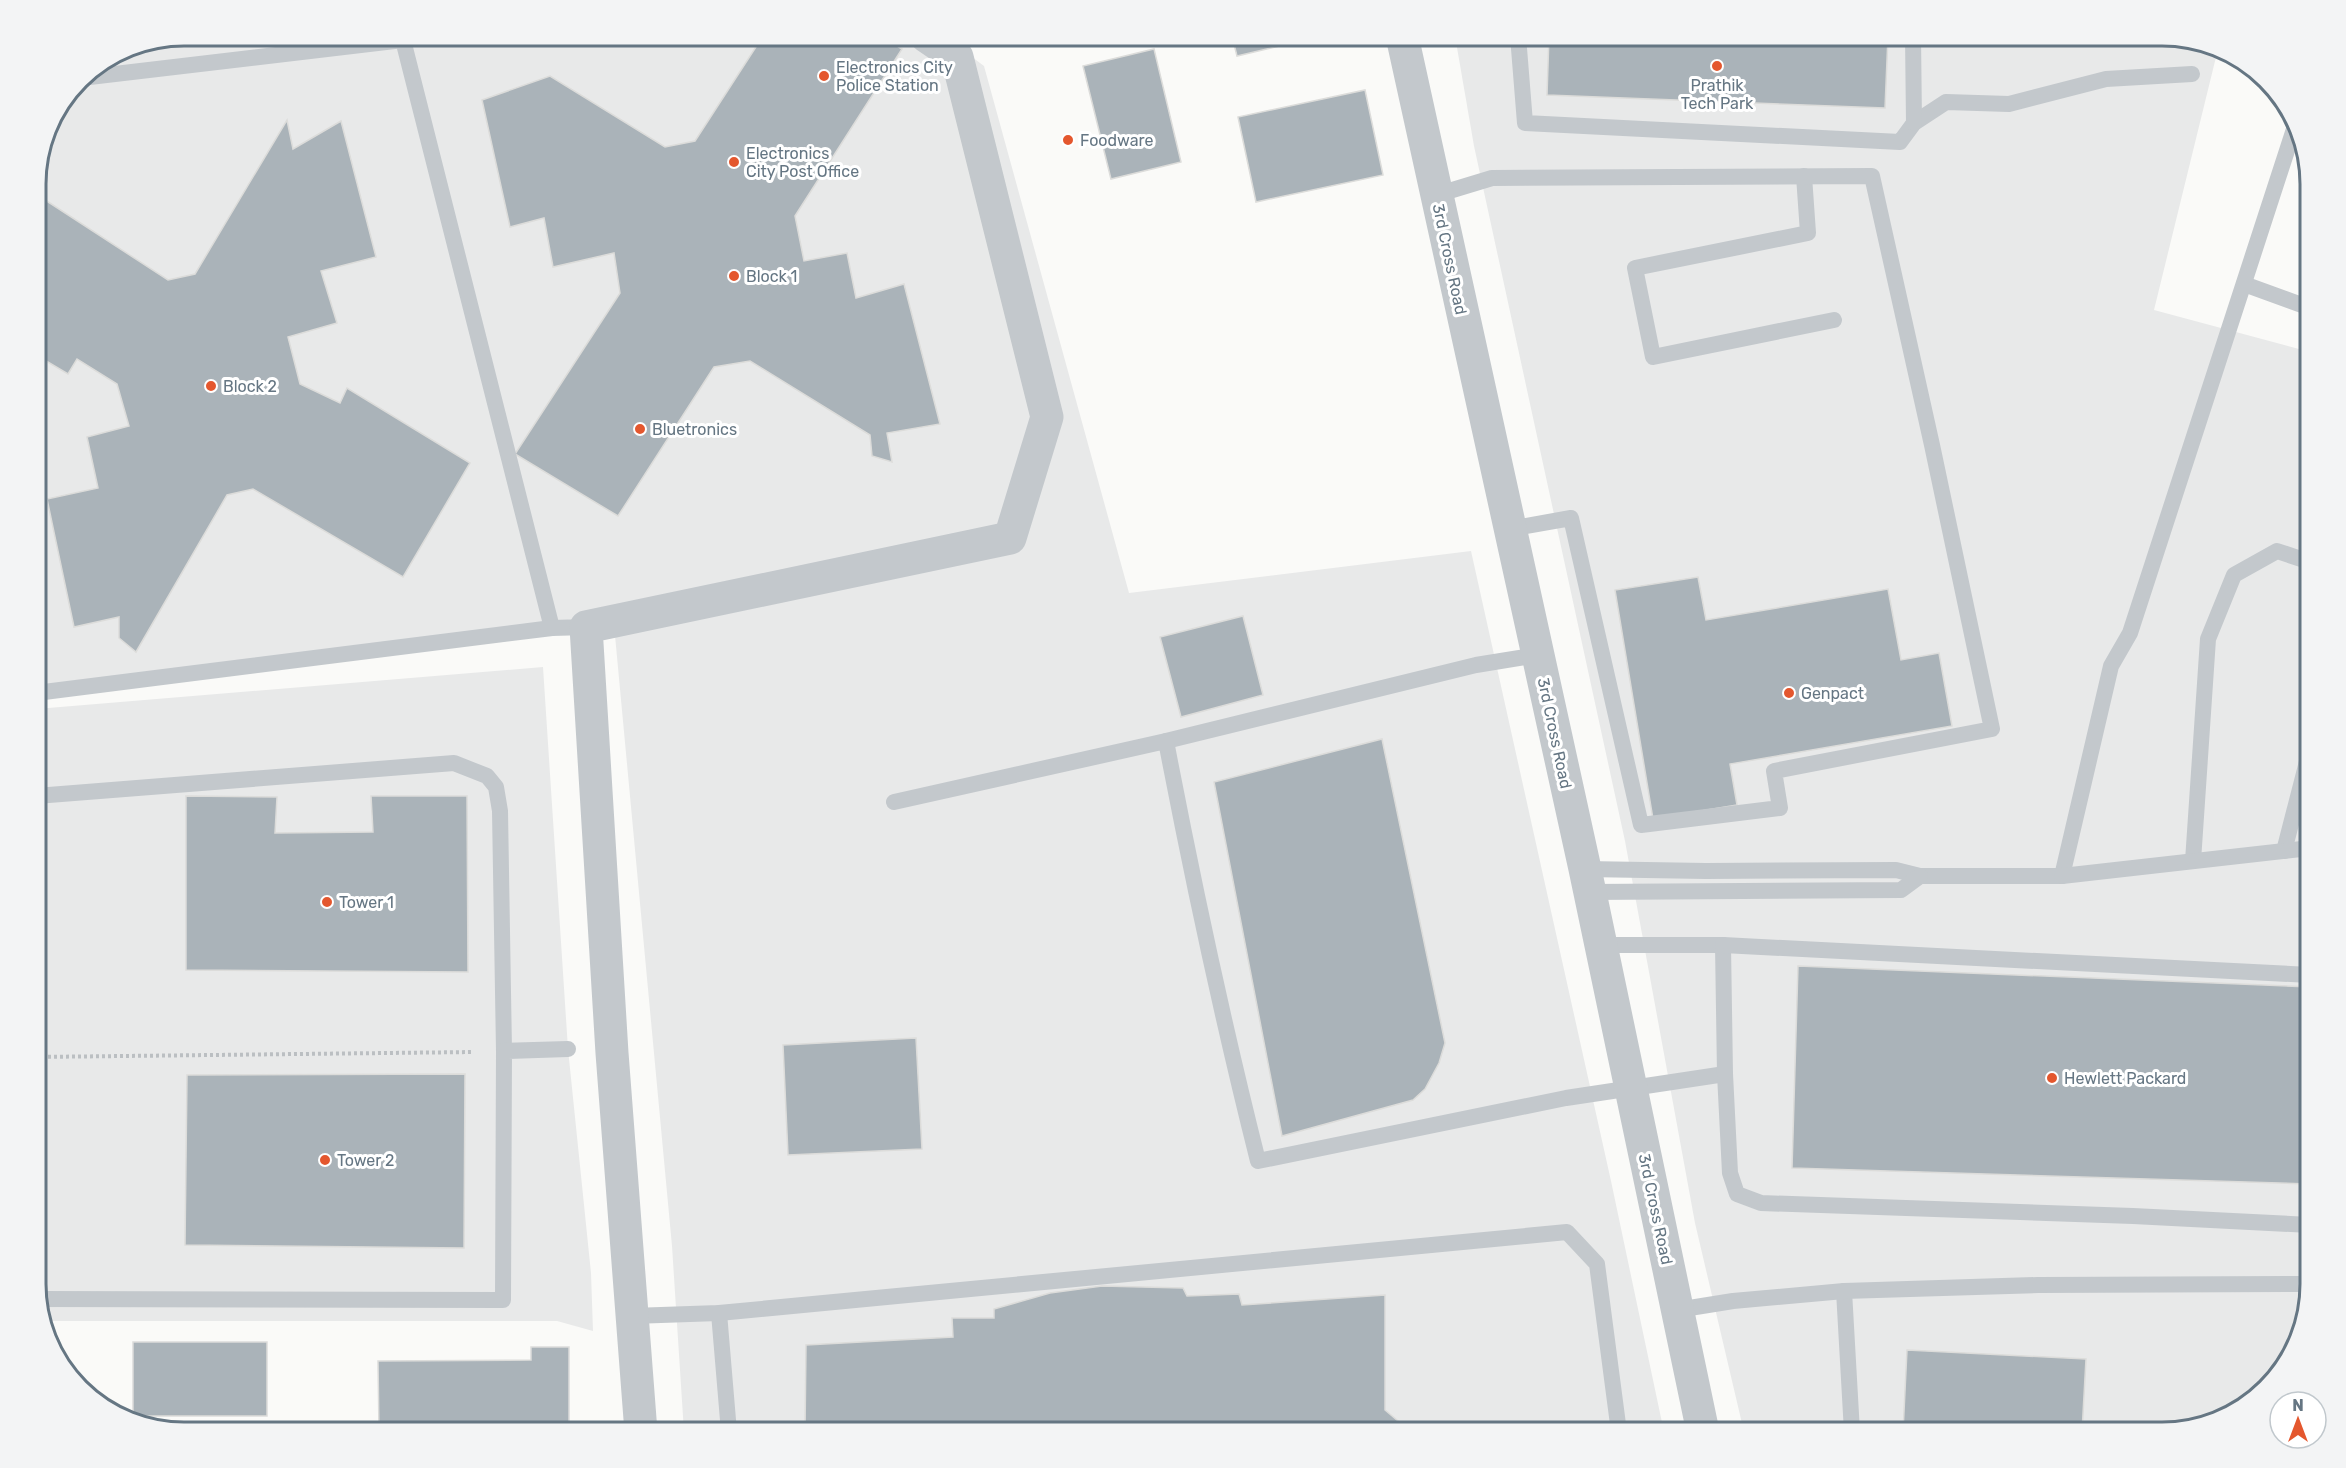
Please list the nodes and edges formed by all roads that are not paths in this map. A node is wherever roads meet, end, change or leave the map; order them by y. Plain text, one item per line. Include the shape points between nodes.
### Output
1 (1404, 46) edge
2 (1519, 46) edge
3 (1913, 46) edge
4 (337, 47) edge
5 (412, 47) edge
6 (942, 47) edge
7 (2192, 74) dead end
8 (99, 76) edge
9 (1914, 123) junction
10 (2291, 137) edge
11 (1804, 176) junction
12 (1436, 195) junction
13 (2244, 284) junction
14 (2300, 304) edge
15 (1834, 320) dead end
16 (1509, 529) junction
17 (2300, 559) edge
18 (586, 627) junction
19 (552, 628) junction
20 (1538, 655) junction
21 (47, 692) edge
22 (1166, 741) junction
23 (2300, 789) edge
24 (47, 795) edge
25 (894, 802) dead end
26 (2300, 849) edge
27 (2284, 851) junction
28 (2193, 861) junction
29 (1920, 876) junction
30 (2062, 876) junction
31 (1587, 881) junction
32 (1601, 945) junction
33 (1723, 945) junction
34 (2300, 974) edge
35 (568, 1049) dead end
36 (504, 1051) junction
37 (1725, 1074) junction
38 (1630, 1087) junction
39 (2300, 1224) edge
40 (2300, 1287) edge
41 (1844, 1291) junction
42 (48, 1299) edge
43 (1677, 1310) junction
44 (719, 1313) junction
45 (632, 1316) junction
46 (640, 1422) edge
47 (728, 1422) edge
48 (1618, 1422) edge
49 (1701, 1422) edge
50 (1851, 1422) edge

1 - 12 street, 3rd Cross Road
2 - 9 lane via 1525,123 1900,142
3 - 9 lane
4 - 8 lane
5 - 19 lane
6 - 18 street via 957,57 1047,417 1010,538
7 - 9 lane via 2106,79 2009,104 1946,102
10 - 13 lane
11 - 12 lane via 1492,178
11 - 15 lane via 1808,234 1635,268 1653,357
11 - 16 lane via 1872,176 1992,729 1773,771 1779,808 1641,825 1571,518
12 - 16 street, 3rd Cross Road
13 - 14 lane
13 - 30 lane via 2130,633 2111,666
16 - 20 street, 3rd Cross Road
17 - 28 lane via 2277,551 2234,575 2208,639
18 - 19 lane
18 - 45 street
19 - 21 lane
20 - 22 lane via 1476,665
20 - 31 street, 3rd Cross Road
22 - 25 lane
22 - 38 lane via 1199,911 1258,1161
23 - 27 lane
24 - 36 lane via 454,763 487,776 496,787 500,811
26 - 27 lane
27 - 28 lane
28 - 30 lane
29 - 30 lane
29 - 31 lane via 1896,870 1706,871
29 - 31 lane via 1901,890
31 - 32 street, 3rd Cross Road
32 - 33 lane
32 - 38 street, 3rd Cross Road
33 - 34 lane
33 - 37 lane
35 - 36 lane
36 - 42 lane via 503,1300
37 - 38 lane
37 - 39 lane via 1730,1173 1737,1194 1761,1203
38 - 43 street, 3rd Cross Road
40 - 41 lane via 2038,1285
41 - 43 lane
41 - 50 lane
43 - 49 street, 3rd Cross Road
44 - 45 lane
44 - 47 lane
44 - 48 lane via 1567,1232 1597,1264
45 - 46 street

